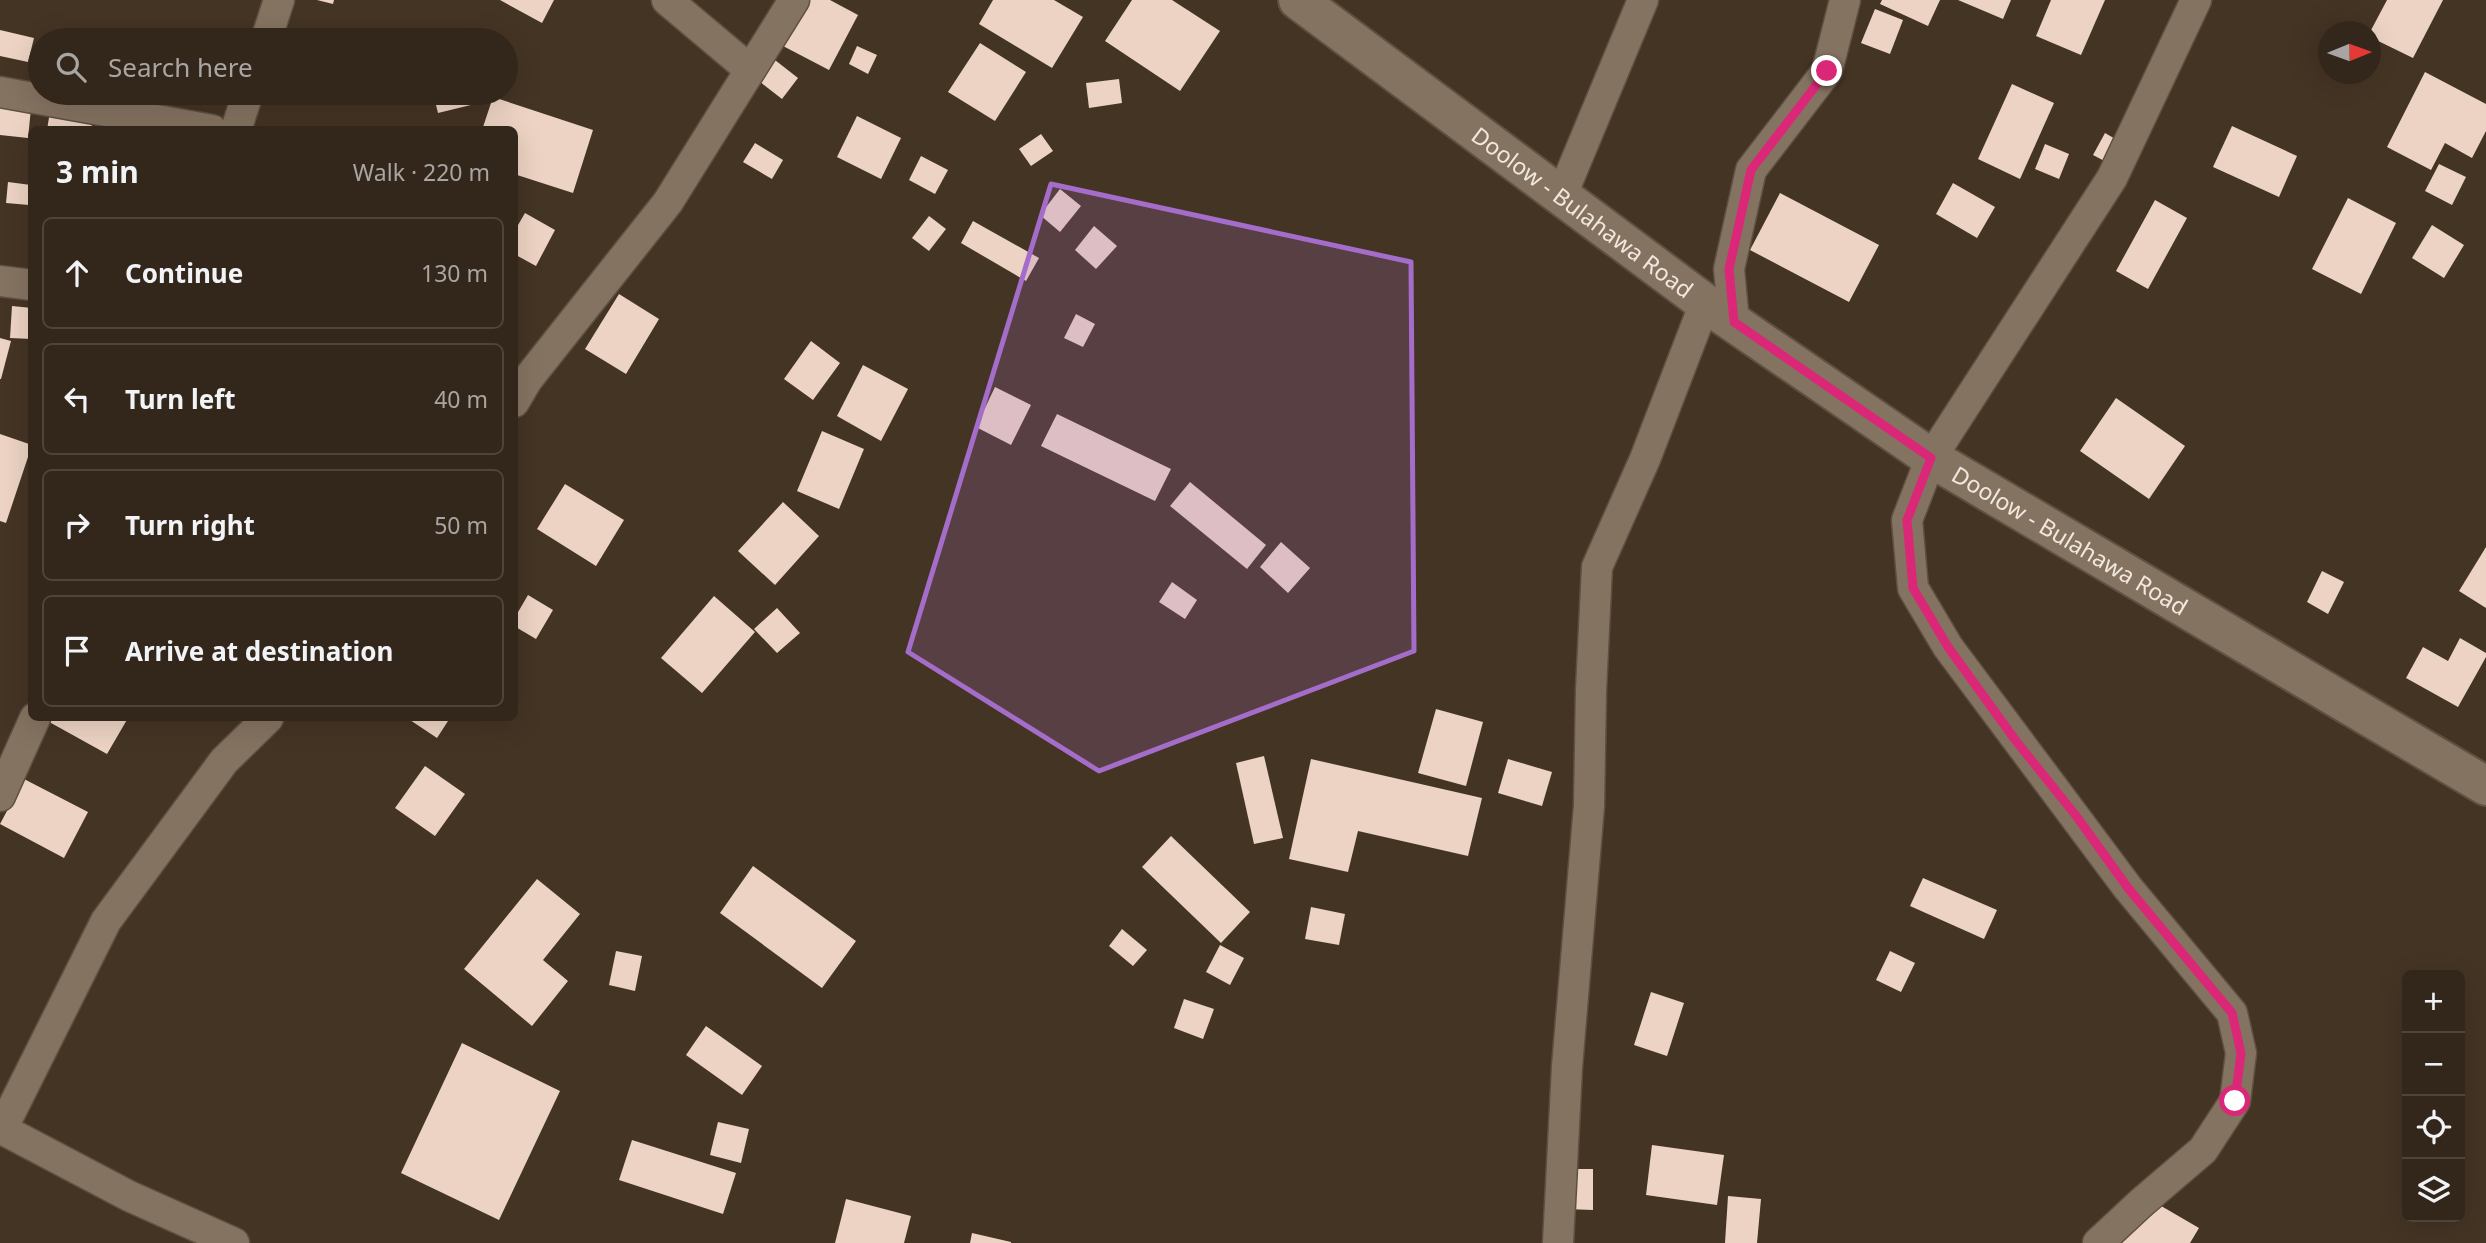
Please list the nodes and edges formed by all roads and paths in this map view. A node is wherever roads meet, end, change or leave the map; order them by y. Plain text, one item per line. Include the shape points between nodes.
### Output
1 (279, 0) edge
2 (667, 0) edge
3 (794, 0) edge
4 (1298, 0) edge
5 (1643, 0) edge
6 (1845, 0) edge
7 (2196, 0) edge
8 (270, 28) edge
9 (749, 69) junction
10 (0, 92) edge
11 (28, 97) edge
12 (73, 105) edge
13 (244, 105) edge
14 (190, 126) edge
15 (237, 126) edge
16 (1560, 197) junction
17 (0, 281) edge
18 (28, 284) edge
19 (1720, 312) junction
20 (518, 395) edge
21 (1931, 458) junction
22 (34, 721) edge
23 (265, 721) edge
24 (2486, 786) edge
25 (0, 796) edge
26 (1, 1129) edge
27 (234, 1243) edge
28 (1558, 1243) edge
29 (2098, 1243) edge

1 - 8 street
2 - 9 street
3 - 9 street
4 - 16 main road, Doolow - Bulahawa Road
5 - 16 street
6 - 19 street via 1827,71 1751,170
7 - 21 street via 2112,178
9 - 20 street via 668,202
10 - 11 street
12 - 14 street
13 - 15 street
16 - 19 main road, Doolow - Bulahawa Road
17 - 18 street
19 - 21 main road, Doolow - Bulahawa Road
19 - 28 street via 1645,459 1597,567 1589,806
21 - 24 main road, Doolow - Bulahawa Road
21 - 29 street via 1907,520 1913,588 1948,647 2016,741 2128,888 2232,1013 2241,1053 2235,1101 2203,1150
22 - 25 street
23 - 26 street via 224,761 106,921
26 - 27 street via 129,1196

